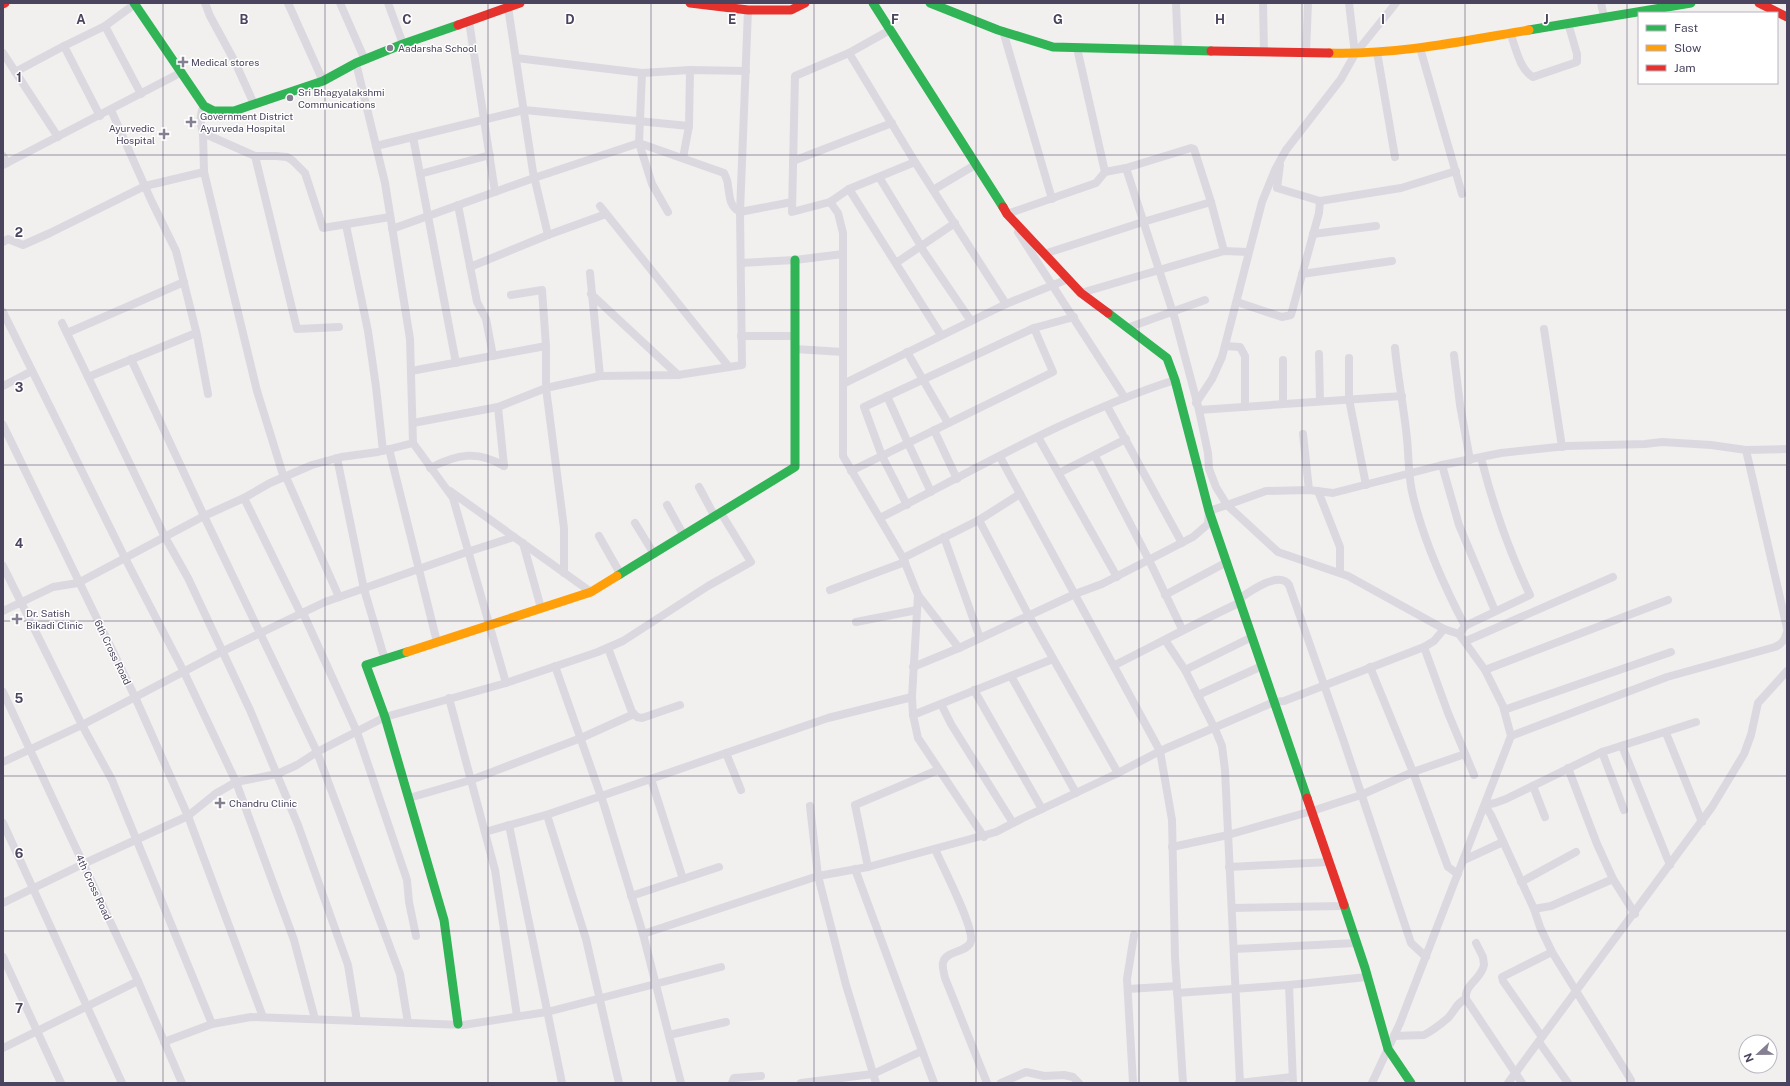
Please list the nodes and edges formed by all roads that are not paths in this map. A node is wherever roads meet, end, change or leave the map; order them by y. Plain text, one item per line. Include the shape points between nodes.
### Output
1 (205, 3) edge
2 (288, 3) edge
3 (340, 3) edge
4 (388, 3) edge
5 (520, 3) edge
6 (690, 3) edge
7 (805, 3) edge
8 (873, 3) edge
9 (930, 3) edge
10 (1176, 3) edge
11 (1262, 3) edge
12 (1308, 3) edge
13 (1349, 3) edge
14 (1396, 3) edge
15 (1601, 3) edge
16 (1691, 3) edge
17 (1759, 3) edge
18 (134, 4) edge
19 (943, 6) edge
20 (508, 7) junction
21 (748, 10) junction
22 (1638, 12) edge
23 (1639, 12) edge
24 (1777, 12) edge
25 (1778, 12) edge
26 (1787, 17) edge
27 (1604, 18) junction
28 (469, 21) junction
29 (1568, 23) junction
30 (105, 26) junction
31 (890, 30) junction
32 (1002, 31) junction
33 (1510, 33) junction
34 (403, 44) junction
35 (64, 46) junction
36 (1077, 48) junction
37 (1420, 48) junction
38 (1178, 50) junction
39 (1264, 52) junction
40 (1377, 52) junction
41 (3, 53) edge
42 (849, 53) junction
43 (1306, 53) junction
44 (1355, 54) junction
45 (516, 58) junction
46 (365, 60) junction
47 (356, 63) junction
48 (690, 70) junction
49 (746, 71) junction
50 (15, 72) junction
51 (182, 72) junction
52 (642, 73) junction
53 (323, 81) junction
54 (141, 94) junction
55 (254, 104) junction
56 (204, 106) junction
57 (111, 110) junction
58 (524, 110) junction
59 (100, 116) junction
60 (485, 120) junction
61 (639, 121) junction
62 (892, 123) junction
63 (688, 126) junction
64 (203, 133) junction
65 (58, 137) junction
66 (413, 137) junction
67 (639, 143) junction
68 (376, 146) junction
69 (490, 155) junction
70 (255, 156) junction
71 (1395, 157) dead end
72 (683, 158) junction
73 (4, 161) edge
74 (793, 161) junction
75 (1280, 161) junction
76 (915, 162) junction
77 (975, 165) junction
78 (1126, 168) junction
79 (1456, 171) junction
80 (204, 172) junction
81 (1105, 172) junction
82 (420, 174) junction
83 (879, 177) junction
84 (534, 178) junction
85 (145, 186) junction
86 (849, 189) junction
87 (933, 190) junction
88 (495, 192) junction
89 (1462, 194) dead end
90 (1052, 199) junction
91 (1320, 201) junction
92 (792, 202) junction
93 (830, 202) junction
94 (1211, 202) junction
95 (458, 205) junction
96 (600, 206) dead end
97 (668, 212) dead end
98 (740, 212) junction
99 (606, 214) junction
100 (1007, 214) junction
101 (428, 216) junction
102 (390, 217) junction
103 (1143, 222) junction
104 (955, 223) junction
105 (346, 225) junction
106 (1376, 226) dead end
107 (392, 229) junction
108 (1313, 234) junction
109 (548, 235) junction
110 (3, 242) edge
111 (921, 246) junction
112 (1224, 251) junction
113 (1248, 252) junction
114 (843, 254) junction
115 (1044, 254) junction
116 (795, 260) junction
117 (1392, 261) dead end
118 (741, 263) junction
119 (896, 263) junction
120 (470, 267) junction
121 (1159, 270) junction
122 (590, 273) dead end
123 (1302, 274) junction
124 (1068, 279) junction
125 (184, 282) junction
126 (1053, 285) junction
127 (1081, 293) junction
128 (591, 294) junction
129 (511, 295) dead end
130 (1205, 300) dead end
131 (1237, 302) junction
132 (1006, 304) junction
133 (1172, 311) junction
134 (3, 312) edge
135 (1074, 317) junction
136 (971, 321) junction
137 (62, 323) dead end
138 (339, 327) dead end
139 (1034, 328) junction
140 (1127, 328) junction
141 (1544, 329) dead end
142 (67, 333) junction
143 (196, 333) junction
144 (941, 335) junction
145 (741, 336) junction
146 (795, 336) junction
147 (546, 346) junction
148 (1225, 346) junction
149 (1396, 348) dead end
150 (795, 349) junction
151 (843, 352) junction
152 (907, 352) junction
153 (1319, 354) dead end
154 (1454, 355) dead end
155 (493, 356) junction
156 (1349, 358) dead end
157 (131, 359) junction
158 (1283, 360) dead end
159 (456, 362) junction
160 (729, 367) junction
161 (32, 371) junction
162 (411, 371) junction
163 (678, 375) junction
164 (600, 376) junction
165 (88, 377) junction
166 (923, 379) junction
167 (1175, 380) junction
168 (843, 384) junction
169 (3, 386) edge
170 (546, 388) junction
171 (208, 394) dead end
172 (888, 396) junction
173 (1402, 396) junction
174 (1125, 398) junction
175 (1349, 399) junction
176 (1320, 401) junction
177 (1283, 404) junction
178 (1107, 406) junction
179 (1197, 406) junction
180 (1244, 406) junction
181 (498, 407) junction
182 (413, 424) junction
183 (948, 424) junction
184 (3, 425) edge
185 (934, 430) junction
186 (1303, 434) dead end
187 (1038, 437) junction
188 (1126, 439) junction
189 (413, 443) junction
190 (908, 443) junction
191 (1562, 447) junction
192 (1787, 449) edge
193 (386, 450) junction
194 (1746, 450) junction
195 (882, 456) junction
196 (1095, 456) junction
197 (1000, 457) junction
198 (337, 458) junction
199 (1481, 458) junction
200 (1470, 460) junction
201 (1442, 465) junction
202 (430, 468) junction
203 (851, 471) junction
204 (1059, 473) junction
205 (1409, 474) junction
206 (285, 478) junction
207 (957, 479) junction
208 (1366, 485) junction
209 (445, 487) junction
210 (700, 487) dead end
211 (1309, 490) junction
212 (1318, 491) junction
213 (931, 492) junction
214 (1020, 494) junction
215 (244, 498) junction
216 (667, 505) dead end
217 (907, 505) junction
218 (1227, 505) junction
219 (1208, 512) junction
220 (718, 515) junction
221 (204, 516) junction
222 (880, 518) junction
223 (979, 520) junction
224 (635, 523) dead end
225 (599, 536) dead end
226 (684, 536) junction
227 (165, 537) junction
228 (514, 537) junction
229 (944, 538) junction
230 (522, 543) junction
231 (1182, 543) junction
232 (467, 552) junction
233 (654, 554) junction
234 (125, 558) junction
235 (904, 560) junction
236 (1149, 560) junction
237 (1227, 562) junction
238 (3, 566) edge
239 (418, 570) junction
240 (564, 573) junction
241 (1340, 573) junction
242 (621, 575) junction
243 (1116, 577) junction
244 (1613, 577) dead end
245 (78, 583) junction
246 (364, 589) junction
247 (830, 590) dead end
248 (591, 592) junction
249 (1076, 594) junction
250 (918, 595) junction
251 (1165, 595) junction
252 (339, 597) junction
253 (1668, 600) dead end
254 (1240, 601) junction
255 (21, 602) junction
256 (541, 608) junction
257 (917, 610) junction
258 (3, 611) edge
259 (1495, 611) junction
260 (302, 614) junction
261 (1029, 616) junction
262 (856, 622) dead end
263 (490, 625) junction
264 (1465, 626) junction
265 (1787, 628) edge
266 (1182, 629) junction
267 (1444, 629) junction
268 (1787, 632) edge
269 (261, 633) junction
270 (1459, 634) junction
271 (1252, 637) junction
272 (980, 638) junction
273 (1165, 640) junction
274 (437, 642) junction
275 (1466, 642) junction
276 (1424, 646) junction
277 (608, 648) junction
278 (959, 648) junction
279 (223, 651) junction
280 (1671, 652) dead end
281 (1053, 659) junction
282 (385, 660) junction
283 (1115, 665) junction
284 (555, 666) junction
285 (1262, 666) junction
286 (913, 667) junction
287 (1370, 667) junction
288 (1185, 670) junction
289 (1486, 670) junction
290 (1787, 671) edge
291 (184, 672) junction
292 (1011, 676) junction
293 (506, 683) junction
294 (1324, 685) junction
295 (974, 690) junction
296 (3, 692) edge
297 (1198, 695) junction
298 (135, 697) junction
299 (912, 697) junction
300 (449, 698) junction
301 (1274, 702) junction
302 (941, 704) junction
303 (680, 705) dead end
304 (1504, 710) junction
305 (634, 714) junction
306 (914, 715) junction
307 (385, 717) junction
308 (1696, 722) dead end
309 (82, 725) junction
310 (1215, 728) junction
311 (357, 732) junction
312 (1666, 733) junction
313 (1511, 736) junction
314 (581, 738) junction
315 (1622, 746) junction
316 (31, 750) junction
317 (1160, 751) junction
318 (317, 752) junction
319 (1602, 752) junction
320 (726, 753) junction
321 (1465, 754) junction
322 (3, 762) edge
323 (1568, 768) junction
324 (938, 770) junction
325 (1413, 772) junction
326 (1118, 773) junction
327 (277, 774) junction
328 (1474, 775) dead end
329 (651, 779) junction
330 (471, 780) junction
331 (236, 782) junction
332 (1533, 786) junction
333 (741, 790) dead end
334 (1076, 792) junction
335 (1361, 795) junction
336 (602, 796) junction
337 (409, 798) junction
338 (1485, 805) junction
339 (810, 806) dead end
340 (1042, 808) junction
341 (1624, 810) dead end
342 (1312, 811) junction
343 (547, 815) junction
344 (188, 816) junction
345 (1545, 817) dead end
346 (1702, 822) junction
347 (1013, 823) junction
348 (3, 824) edge
349 (508, 825) junction
350 (485, 832) junction
351 (1228, 834) junction
352 (984, 837) junction
353 (136, 839) junction
354 (1503, 842) junction
355 (1172, 847) junction
356 (935, 849) junction
357 (1576, 852) dead end
358 (1464, 860) junction
359 (1329, 862) junction
360 (82, 864) junction
361 (1670, 865) junction
362 (719, 867) dead end
363 (868, 867) junction
364 (1229, 867) junction
365 (855, 869) junction
366 (1458, 874) junction
367 (818, 876) junction
368 (683, 879) junction
369 (1613, 879) junction
370 (1521, 882) junction
371 (33, 889) junction
372 (632, 896) junction
373 (3, 903) edge
374 (1343, 906) junction
375 (1232, 908) junction
376 (1534, 909) junction
377 (1635, 914) junction
378 (643, 934) junction
379 (1134, 935) dead end
380 (416, 936) dead end
381 (1356, 943) junction
382 (1476, 943) dead end
383 (1234, 949) junction
384 (1552, 952) junction
385 (3, 957) edge
386 (1426, 957) junction
387 (721, 967) dead end
388 (1367, 977) junction
389 (138, 981) junction
390 (656, 984) junction
391 (1289, 985) junction
392 (1128, 989) junction
393 (1236, 989) junction
394 (1177, 990) junction
395 (1576, 991) junction
396 (599, 998) junction
397 (1466, 999) junction
398 (88, 1006) junction
399 (547, 1012) junction
400 (517, 1016) junction
401 (263, 1017) junction
402 (315, 1019) junction
403 (357, 1021) junction
404 (726, 1022) dead end
405 (408, 1023) junction
406 (212, 1024) junction
407 (458, 1024) junction
408 (38, 1030) junction
409 (669, 1035) junction
410 (1394, 1036) junction
411 (1540, 1040) junction
412 (164, 1042) junction
413 (3, 1048) edge
414 (1388, 1049) junction
415 (922, 1051) junction
416 (1515, 1073) junction
417 (873, 1074) junction
418 (761, 1076) dead end
419 (1293, 1080) edge
420 (1631, 1080) dead end
421 (823, 1081) edge
422 (61, 1083) edge
423 (122, 1083) edge
424 (182, 1083) edge
425 (562, 1083) edge
426 (619, 1083) edge
427 (681, 1083) edge
428 (732, 1083) edge
429 (801, 1083) edge
430 (876, 1083) edge
431 (934, 1083) edge
432 (988, 1083) edge
433 (1001, 1083) edge
434 (1079, 1083) edge
435 (1133, 1083) edge
436 (1183, 1083) edge
437 (1240, 1083) edge
438 (1372, 1083) edge
439 (1411, 1083) edge
440 (1508, 1083) edge
441 (1522, 1083) edge
442 (1568, 1083) edge

1 - 55 street
2 - 53 street
3 - 46 street
4 - 34 street
5 - 20 street
6 - 21 street
7 - 21 street via 791,10
8 - 31 street
9 - 19 street
10 - 38 street
11 - 39 street
12 - 43 street
13 - 44 street
14 - 44 street
15 - 27 street
16 - 23 street
17 - 24 street
18 - 30 street
18 - 51 street
19 - 32 street
20 - 28 street
20 - 45 street
21 - 49 street
22 - 27 street
25 - 26 street
27 - 29 street
28 - 34 street
28 - 60 street
29 - 33 street
29 - 33 street via 1577,54 1576,62 1533,77 1527,74
30 - 35 street
30 - 54 street
31 - 42 street
31 - 77 street
32 - 36 street via 1053,47
32 - 90 street
33 - 37 street
34 - 46 street
35 - 50 street
35 - 59 street
36 - 38 street
36 - 81 street
37 - 40 street
37 - 79 street
38 - 39 street
39 - 43 street
40 - 44 street
40 - 71 street
41 - 50 street
42 - 62 street
42 - 74 street via 795,76
43 - 44 street
44 - 75 street via 1341,79
45 - 52 street
45 - 58 street
46 - 47 street
47 - 53 street
47 - 68 street
48 - 49 street
48 - 52 street
48 - 63 street
49 - 98 street
50 - 65 street
51 - 54 street
51 - 56 street
52 - 61 street
53 - 55 street
54 - 57 street
55 - 56 street via 234,111 214,111
56 - 64 street via 200,123
57 - 59 street
57 - 85 street
58 - 60 street
58 - 61 street
58 - 84 street
59 - 65 street
60 - 66 street
60 - 69 street
61 - 63 street
61 - 67 street
62 - 74 street
62 - 76 street
63 - 72 street
64 - 70 street
64 - 80 street
65 - 73 street
66 - 68 street
66 - 82 street
67 - 72 street
67 - 84 street
67 - 97 street via 652,184
68 - 102 street
69 - 82 street
69 - 88 street
70 - 105 street via 287,157 292,160 306,173 323,228
70 - 138 street via 297,329
72 - 98 street via 724,173 730,200
74 - 92 street
75 - 91 street via 1277,188
75 - 113 street via 1266,190
76 - 83 street
76 - 87 street
77 - 87 street
77 - 100 street
78 - 81 street
78 - 94 street via 1192,148
78 - 103 street
79 - 89 street
79 - 91 street via 1401,188
80 - 85 street
80 - 206 street via 253,377
81 - 90 street via 1096,184
82 - 101 street
83 - 86 street
83 - 111 street
84 - 88 street
84 - 109 street
85 - 110 street via 23,245 8,240
85 - 125 street via 176,251
86 - 93 street
86 - 119 street
87 - 104 street
88 - 95 street
90 - 100 street
91 - 108 street
92 - 93 street via 792,212
92 - 98 street
93 - 114 street via 838,213 843,233
94 - 103 street
94 - 112 street
95 - 101 street
95 - 120 street
96 - 99 street
98 - 118 street
99 - 109 street
99 - 160 street
100 - 115 street
100 - 126 street
101 - 107 street
101 - 159 street
102 - 105 street
102 - 107 street
103 - 115 street
103 - 121 street
104 - 111 street
104 - 132 street
105 - 193 street via 368,332
106 - 108 street
107 - 162 street via 410,339
108 - 123 street
109 - 120 street
111 - 119 street
111 - 136 street
112 - 113 street
112 - 121 street
113 - 131 street
114 - 116 street
114 - 151 street
115 - 124 street
116 - 118 street
116 - 146 street
117 - 123 street
118 - 145 street
119 - 144 street
120 - 155 street via 477,302 486,319
121 - 127 street
121 - 133 street
122 - 128 street
123 - 131 street via 1291,315 1282,317
124 - 126 street
124 - 127 street
125 - 142 street
125 - 143 street
126 - 132 street
126 - 135 street
127 - 140 street
128 - 163 street
128 - 164 street
129 - 147 street via 542,290
130 - 133 street
131 - 148 street
132 - 136 street
133 - 140 street
133 - 179 street
134 - 161 street
135 - 139 street
135 - 174 street
136 - 144 street
137 - 142 street
139 - 166 street
139 - 183 street via 1053,372
140 - 167 street via 1167,358
141 - 191 street
142 - 165 street
143 - 157 street
143 - 171 street
144 - 152 street
145 - 146 street
145 - 160 street via 742,365
146 - 150 street
147 - 155 street
147 - 170 street
148 - 179 street via 1218,367
148 - 180 street via 1240,347 1245,356
149 - 173 street
150 - 151 street
150 - 220 street via 795,467
151 - 168 street
152 - 166 street
152 - 168 street
153 - 176 street
154 - 200 street
155 - 159 street
156 - 175 street
157 - 165 street
157 - 221 street
158 - 177 street
159 - 162 street
160 - 163 street
161 - 169 street
161 - 234 street
162 - 182 street
163 - 164 street
164 - 170 street
165 - 227 street
166 - 172 street
166 - 183 street
167 - 174 street
167 - 219 street
168 - 203 street via 843,456
170 - 181 street
170 - 240 street via 564,528
172 - 190 street
172 - 195 street via 864,407
173 - 175 street
173 - 205 street
174 - 178 street
175 - 176 street
175 - 208 street
176 - 177 street
177 - 180 street
178 - 187 street
178 - 188 street
179 - 180 street
179 - 218 street via 1208,453 1209,469
181 - 182 street
181 - 202 street via 504,466 492,458 478,455 448,458
182 - 189 street
183 - 185 street
184 - 245 street, 6th Cross Road
185 - 190 street
185 - 207 street
186 - 211 street
187 - 197 street
187 - 204 street
188 - 196 street
188 - 231 street
189 - 193 street
189 - 202 street
190 - 195 street
190 - 213 street
191 - 194 street via 1662,442
191 - 199 street via 1501,453
192 - 194 street
193 - 198 street
193 - 239 street
194 - 265 street
195 - 203 street
195 - 217 street
196 - 204 street
196 - 236 street
197 - 207 street
197 - 214 street
198 - 206 street via 312,465
198 - 246 street
199 - 200 street
199 - 259 street via 1506,542 1530,595
200 - 201 street
201 - 205 street
201 - 259 street via 1459,525
202 - 209 street
203 - 222 street
204 - 243 street
205 - 208 street
205 - 264 street via 1412,496 1423,534
206 - 215 street via 270,483
206 - 252 street
207 - 213 street
208 - 212 street via 1333,493
209 - 228 street
209 - 232 street via 453,498
210 - 220 street
211 - 212 street
211 - 218 street via 1266,491
212 - 241 street via 1340,548
213 - 217 street
214 - 223 street
214 - 249 street
215 - 221 street
215 - 260 street
216 - 226 street
217 - 222 street
218 - 219 street
218 - 241 street via 1278,552
219 - 231 street via 1208,524
219 - 237 street
220 - 226 street
220 - 277 street via 751,562
221 - 227 street
221 - 269 street
222 - 235 street
223 - 229 street
223 - 261 street
224 - 233 street
225 - 242 street
226 - 233 street
227 - 234 street
227 - 279 street
228 - 230 street
228 - 232 street
229 - 235 street
229 - 272 street
230 - 240 street
230 - 256 street
231 - 236 street
232 - 239 street
232 - 263 street
233 - 242 street
234 - 245 street
234 - 291 street
235 - 247 street
235 - 250 street
236 - 243 street
236 - 251 street
237 - 251 street
237 - 254 street
238 - 255 street
239 - 246 street
239 - 274 street
240 - 248 street
241 - 267 street
242 - 248 street
243 - 249 street
244 - 275 street
245 - 255 street via 53,587
245 - 298 street, 6th Cross Road
246 - 252 street
246 - 282 street
248 - 256 street
249 - 261 street
249 - 283 street
250 - 257 street
250 - 278 street
251 - 266 street
252 - 260 street
253 - 289 street
254 - 266 street
254 - 271 street
254 - 294 street via 1262,584 1282,580 1287,582
255 - 258 street
255 - 309 street
256 - 263 street
257 - 262 street
257 - 286 street
259 - 264 street
260 - 269 street
260 - 311 street
261 - 272 street
261 - 281 street
263 - 274 street
263 - 293 street
264 - 270 street
266 - 273 street
267 - 270 street
267 - 276 street via 1434,641
268 - 313 street via 1782,644 1775,647 1667,677
269 - 279 street
269 - 318 street
270 - 275 street
271 - 285 street
271 - 288 street
272 - 278 street
273 - 283 street
273 - 288 street
274 - 282 street
275 - 289 street
276 - 287 street
276 - 321 street
277 - 284 street
277 - 305 street
278 - 286 street
279 - 291 street
279 - 327 street
280 - 304 street
281 - 292 street
281 - 326 street
282 - 307 street via 366,665
283 - 317 street
284 - 293 street
284 - 314 street
285 - 297 street
285 - 301 street
286 - 299 street
287 - 294 street
287 - 325 street
288 - 297 street
289 - 304 street
290 - 346 street via 1758,703 1742,760
291 - 298 street
291 - 331 street
292 - 295 street
292 - 334 street
293 - 300 street
294 - 301 street via 1284,701
294 - 335 street
295 - 302 street
295 - 340 street
296 - 316 street, 4th Cross Road
297 - 310 street
298 - 309 street
298 - 344 street, 6th Cross Road
299 - 306 street
299 - 320 street via 828,718
300 - 307 street
300 - 330 street
301 - 310 street
301 - 342 street
302 - 306 street
302 - 347 street
303 - 305 street via 642,718
304 - 313 street
305 - 314 street
306 - 324 street via 918,738
307 - 311 street
307 - 337 street
308 - 312 street
309 - 316 street
309 - 353 street via 112,780
310 - 317 street
310 - 351 street via 1222,746 1225,770
311 - 318 street
311 - 380 street via 407,880
312 - 315 street
312 - 346 street
313 - 338 street
314 - 330 street
314 - 336 street
315 - 319 street
315 - 361 street
316 - 322 street
316 - 360 street, 4th Cross Road
317 - 326 street
317 - 355 street via 1172,820
318 - 327 street
318 - 405 street via 400,974
319 - 323 street
319 - 341 street
320 - 329 street
320 - 333 street
321 - 325 street
321 - 328 street
323 - 332 street
323 - 369 street
324 - 352 street
324 - 363 street via 855,805
325 - 335 street
325 - 366 street via 1448,867
326 - 334 street
327 - 331 street
327 - 403 street via 348,965
329 - 336 street
329 - 368 street
330 - 337 street
330 - 350 street
331 - 344 street via 215,794
331 - 402 street via 294,940
332 - 338 street
332 - 345 street
334 - 340 street
335 - 342 street
335 - 386 street via 1411,943
336 - 343 street
336 - 372 street
337 - 407 street via 444,920
338 - 354 street
338 - 358 street
339 - 367 street
340 - 347 street
342 - 351 street
342 - 359 street
343 - 349 street
343 - 396 street via 586,939
344 - 353 street
344 - 401 street, 6th Cross Road
346 - 361 street
347 - 352 street
348 - 371 street
349 - 350 street
349 - 399 street
350 - 400 street via 495,870
351 - 355 street
351 - 364 street
352 - 356 street
353 - 360 street
353 - 406 street
354 - 358 street
354 - 370 street
355 - 394 street
356 - 363 street
356 - 432 street via 968,924 971,940 969,944 945,959 945,978
357 - 370 street
358 - 366 street
359 - 364 street
359 - 374 street
360 - 371 street
360 - 389 street, 4th Cross Road
361 - 377 street
362 - 368 street
363 - 365 street
364 - 375 street
365 - 367 street
365 - 415 street
366 - 386 street
367 - 378 street
367 - 417 street via 846,985
368 - 372 street
369 - 376 street via 1551,906
369 - 377 street
370 - 376 street
371 - 373 street
371 - 398 street
372 - 378 street
374 - 375 street
374 - 381 street
375 - 383 street
376 - 384 street
377 - 395 street
378 - 390 street
379 - 392 street via 1127,979
381 - 383 street
381 - 388 street
382 - 397 street via 1483,957 1484,966 1476,981 1466,989
383 - 393 street
384 - 395 street
384 - 411 street via 1502,977
385 - 408 street
386 - 410 street
387 - 390 street
388 - 391 street
388 - 414 street
389 - 398 street
389 - 412 street, 4th Cross Road
390 - 396 street
390 - 409 street
391 - 393 street
391 - 419 street
392 - 394 street
392 - 435 street
393 - 394 street
393 - 437 street
394 - 436 street
395 - 411 street
395 - 420 street
396 - 399 street
396 - 426 street
397 - 410 street via 1462,1000 1448,1018 1428,1032
397 - 416 street
398 - 408 street
398 - 423 street
399 - 400 street
399 - 425 street
400 - 407 street
401 - 402 street
401 - 406 street
402 - 403 street
403 - 405 street
404 - 409 street
405 - 407 street
406 - 412 street
408 - 413 street
408 - 422 street
409 - 427 street
410 - 414 street
411 - 416 street
411 - 442 street
412 - 424 street, 4th Cross Road
414 - 438 street
414 - 439 street
415 - 417 street
415 - 431 street
416 - 440 street
416 - 441 street
417 - 421 street
417 - 430 street
418 - 428 street via 734,1078
419 - 437 street
421 - 429 street
433 - 434 street via 1026,1072 1044,1076 1064,1075

